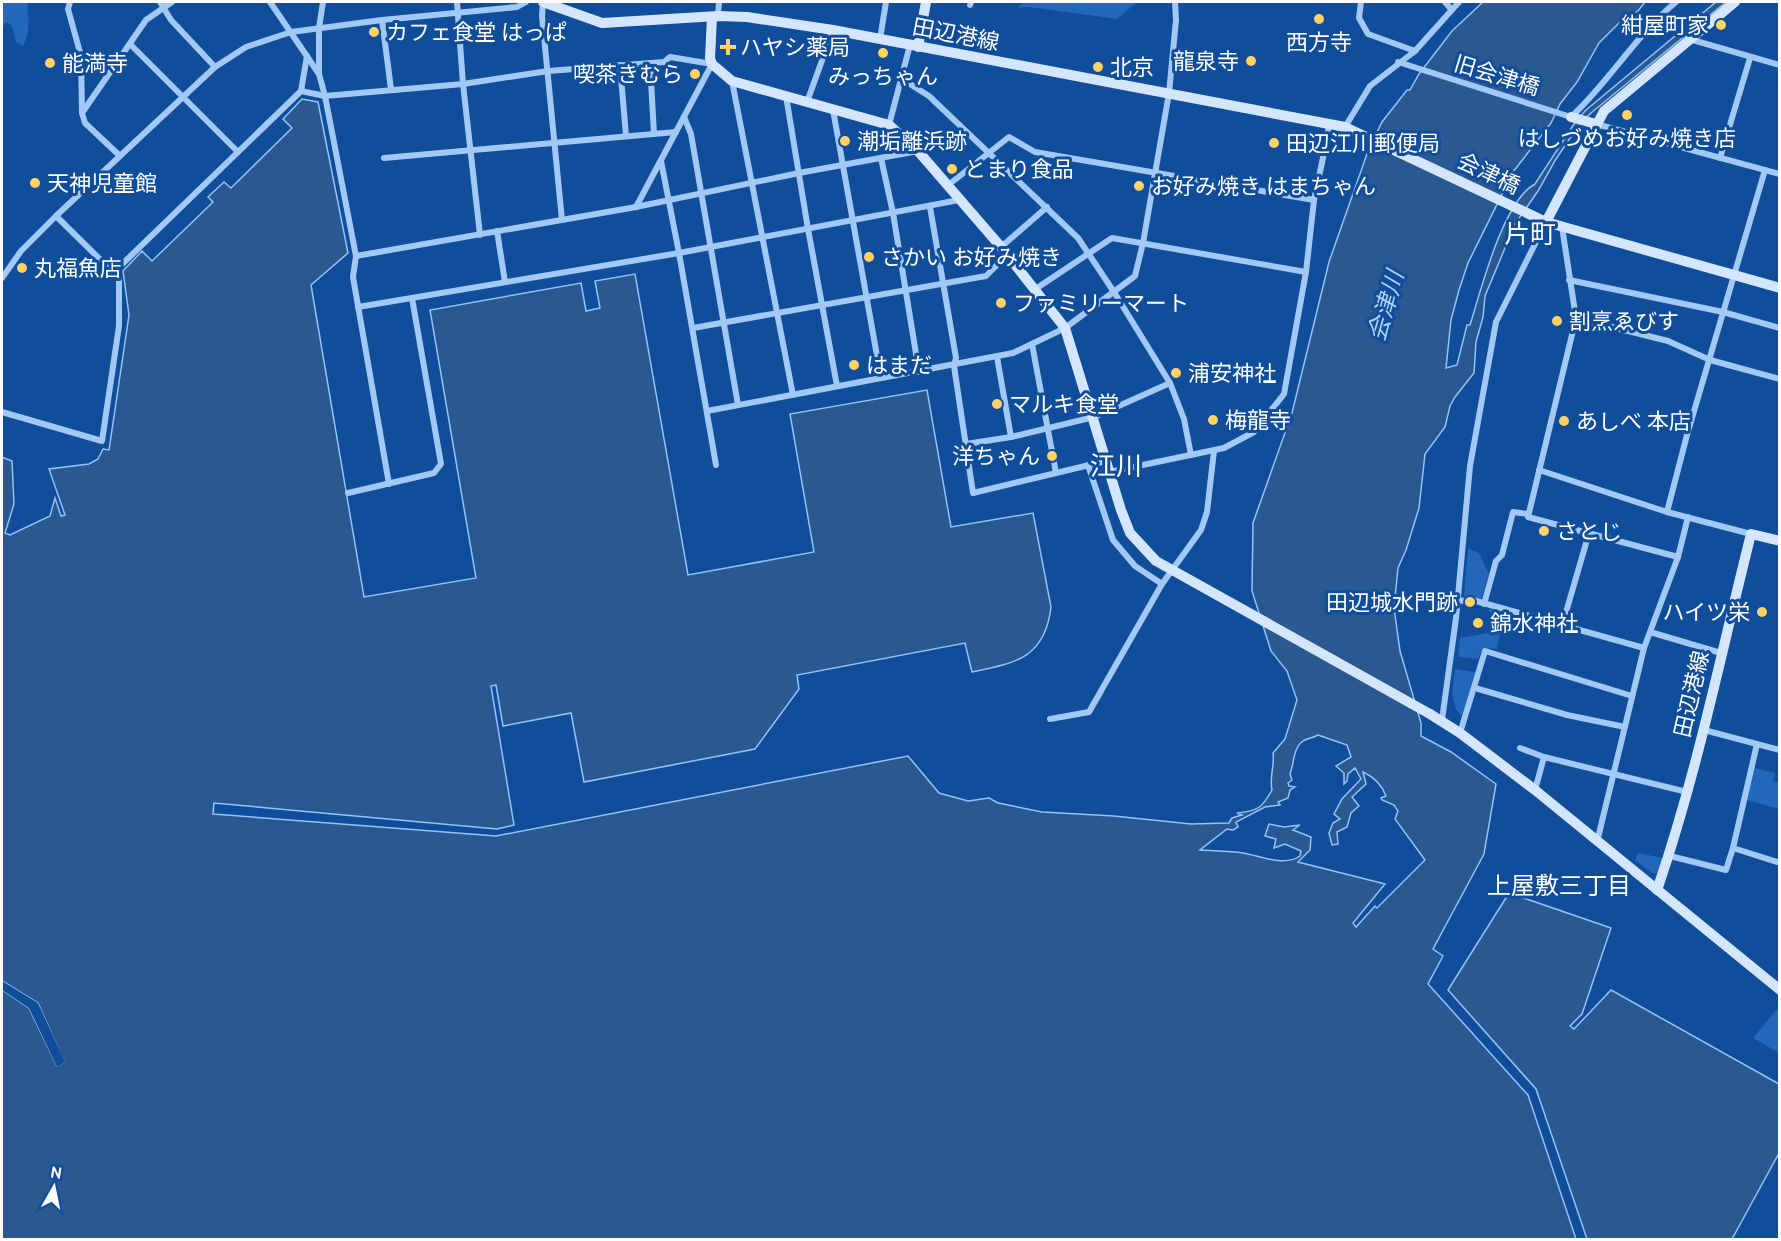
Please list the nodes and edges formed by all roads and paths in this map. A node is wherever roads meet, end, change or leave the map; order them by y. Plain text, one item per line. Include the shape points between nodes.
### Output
1 (70, 2) edge
2 (171, 2) edge
3 (270, 2) edge
4 (323, 2) edge
5 (457, 2) edge
6 (526, 2) edge
7 (543, 2) edge
8 (719, 2) edge
9 (886, 2) edge
10 (926, 2) edge
11 (1175, 2) edge
12 (1361, 2) edge
13 (1445, 2) edge
14 (1459, 2) edge
15 (1676, 2) edge
16 (1735, 2) edge
17 (161, 5) edge
18 (1451, 9) junction
19 (458, 14) junction
20 (715, 16) junction
21 (382, 20) junction
22 (319, 28) junction
23 (833, 30) junction
24 (291, 32) junction
25 (880, 39) junction
26 (1689, 39) junction
27 (131, 45) junction
28 (914, 46) junction
29 (1415, 51) junction
30 (307, 56) junction
31 (1750, 58) junction
32 (650, 63) junction
33 (1398, 63) junction
34 (712, 64) junction
35 (620, 65) junction
36 (1779, 65) edge
37 (215, 67) junction
38 (548, 71) junction
39 (320, 74) junction
40 (902, 79) junction
41 (732, 81) junction
42 (463, 84) junction
43 (391, 89) junction
44 (301, 91) junction
45 (1169, 93) junction
46 (325, 96) junction
47 (786, 96) junction
48 (182, 98) junction
49 (807, 102) junction
50 (833, 110) junction
51 (82, 113) junction
52 (684, 117) junction
53 (1571, 117) junction
54 (1329, 123) junction
55 (889, 124) junction
56 (1596, 124) junction
57 (1345, 127) junction
58 (676, 132) junction
59 (1360, 133) joint
60 (654, 134) junction
61 (626, 136) junction
62 (554, 143) junction
63 (470, 150) junction
64 (918, 151) junction
65 (238, 152) junction
66 (990, 154) junction
67 (120, 156) junction
68 (384, 158) dead end
69 (881, 158) junction
70 (1720, 158) junction
71 (661, 160) junction
72 (842, 165) junction
73 (1765, 170) junction
74 (799, 173) junction
75 (1155, 174) junction
76 (1779, 174) edge
77 (752, 183) junction
78 (948, 186) junction
79 (701, 193) junction
80 (669, 199) junction
81 (959, 200) junction
82 (1314, 200) junction
83 (636, 207) junction
84 (930, 207) junction
85 (1047, 207) junction
86 (893, 213) junction
87 (56, 216) junction
88 (562, 220) junction
89 (853, 220) junction
90 (1541, 220) junction
91 (1562, 227) junction
92 (808, 229) junction
93 (497, 231) junction
94 (480, 234) junction
95 (763, 237) junction
96 (1143, 243) junction
97 (711, 247) junction
98 (1004, 251) junction
99 (679, 253) junction
100 (1088, 254) junction
101 (356, 256) junction
102 (1306, 272) junction
103 (113, 273) junction
104 (1735, 274) junction
105 (2, 278) edge
106 (1569, 280) junction
107 (506, 282) junction
108 (943, 284) junction
109 (1779, 288) edge
110 (905, 290) junction
111 (1034, 290) junction
112 (1114, 292) junction
113 (867, 297) junction
114 (412, 298) junction
115 (823, 304) junction
116 (358, 307) junction
117 (778, 312) junction
118 (1724, 312) junction
119 (1576, 318) junction
120 (724, 322) junction
121 (693, 328) junction
122 (1065, 328) junction
123 (1779, 328) edge
124 (1032, 344) junction
125 (997, 357) junction
126 (1710, 360) junction
127 (954, 366) junction
128 (919, 372) junction
129 (881, 378) junction
130 (1779, 379) edge
131 (1170, 383) junction
132 (837, 386) junction
133 (793, 395) junction
134 (738, 405) junction
135 (707, 411) junction
136 (2, 412) edge
137 (1094, 417) junction
138 (1047, 428) junction
139 (1011, 437) junction
140 (966, 444) junction
141 (1214, 451) junction
142 (1191, 455) junction
143 (1106, 461) junction
144 (716, 465) dead end
145 (1088, 465) junction
146 (1539, 470) junction
147 (1110, 472) junction
148 (1056, 473) junction
149 (389, 484) junction
150 (348, 493) dead end
151 (1667, 512) junction
152 (1528, 514) junction
153 (1688, 517) junction
154 (1590, 533) junction
155 (1751, 534) junction
156 (1779, 541) edge
157 (1678, 557) junction
158 (1162, 584) junction
159 (1457, 600) junction
160 (1484, 604) junction
161 (1562, 626) junction
162 (1650, 632) junction
163 (1644, 648) junction
164 (1721, 653) junction
165 (1475, 688) junction
166 (1632, 696) junction
167 (1050, 719) dead end
168 (1442, 720) junction
169 (1625, 727) junction
170 (1704, 730) junction
171 (1460, 733) junction
172 (1757, 744) junction
173 (1520, 748) dead end
174 (1779, 750) edge
175 (1544, 757) junction
176 (1614, 773) junction
177 (1534, 790) junction
178 (1688, 793) junction
179 (1597, 842) junction
180 (1733, 848) junction
181 (1670, 856) junction
182 (1779, 863) edge
183 (1657, 890) junction
184 (1779, 990) edge

1 - 51 street via 68,9 81,56
2 - 17 street
3 - 24 street
4 - 22 street
5 - 19 street
6 - 19 street via 517,7
7 - 20 street, 田辺港線 via 602,23
7 - 38 street
8 - 20 street
9 - 25 street
10 - 28 street
11 - 45 street
12 - 29 street via 1359,18 1368,34
13 - 18 street
14 - 18 street
15 - 53 street
16 - 26 street
17 - 27 street
17 - 37 street
18 - 29 street
19 - 21 street
19 - 42 street
20 - 23 street, 田辺港線
20 - 34 street
21 - 22 street
21 - 43 street
22 - 24 street
22 - 39 street
23 - 25 street, 田辺港線
23 - 49 street
24 - 30 street
24 - 37 street via 246,47
25 - 28 street, 田辺港線
26 - 31 street
26 - 56 street via 1604,111
27 - 48 street
27 - 51 street
28 - 40 street
28 - 45 street, 田辺港線
29 - 33 street
30 - 39 street
30 - 44 street
31 - 36 street
31 - 70 street
32 - 34 street via 664,62 670,57
32 - 35 street
32 - 60 street
33 - 53 street, 旧会津橋
33 - 57 street via 1370,86
34 - 41 street
34 - 52 street
35 - 38 street
35 - 61 street
37 - 48 street
38 - 42 street
38 - 62 street
39 - 46 street
40 - 55 street
40 - 66 street via 929,96
41 - 47 street
41 - 77 street
42 - 43 street
42 - 63 street
43 - 46 street
44 - 46 street
44 - 65 street
45 - 54 street, 田辺港線
45 - 75 street
46 - 101 street
47 - 49 street
47 - 74 street
48 - 65 street
48 - 67 street
49 - 50 street
50 - 55 street
50 - 72 street
51 - 67 street via 85,123
52 - 58 street
52 - 79 street via 691,134
53 - 56 street
54 - 57 street, 田辺港線
54 - 82 street
55 - 64 street
56 - 70 street
56 - 90 street
57 - 59 street, 田辺港線
58 - 60 street
58 - 71 street
59 - 90 street, 会津橋
60 - 61 street
61 - 62 street
62 - 63 street
62 - 88 street
63 - 68 street
63 - 94 street
64 - 69 street
64 - 78 street
65 - 103 street
66 - 75 street via 1010,137 1035,152
66 - 78 street
66 - 85 street
67 - 87 street
69 - 72 street
69 - 86 street
70 - 73 street
71 - 80 street
71 - 83 street
72 - 74 street
72 - 89 street
73 - 76 street
73 - 104 street
74 - 77 street
74 - 92 street
75 - 82 street
75 - 96 street
77 - 79 street
77 - 95 street
78 - 81 street
79 - 80 street
79 - 97 street
80 - 83 street
80 - 99 street
81 - 84 street
81 - 98 street
82 - 102 street
83 - 88 street
84 - 86 street
84 - 108 street
85 - 98 street
85 - 100 street
86 - 89 street
86 - 110 street
87 - 103 street
87 - 105 street via 21,251
88 - 93 street
89 - 92 street
89 - 113 street
90 - 91 street
90 - 159 street via 1496,322 1470,466
91 - 104 street
91 - 106 street
92 - 95 street
92 - 115 street
93 - 94 street
93 - 107 street
94 - 101 street
95 - 97 street
95 - 117 street
96 - 100 street via 1112,238
96 - 102 street
96 - 112 street via 1135,276
97 - 99 street
97 - 120 street
98 - 108 street via 986,276
98 - 111 street
99 - 107 street
99 - 121 street
100 - 111 street
100 - 112 street
101 - 116 street via 353,277
102 - 141 street via 1284,394 1254,432
103 - 136 street via 119,278 119,326 102,441
104 - 109 street
104 - 118 street
106 - 118 street
106 - 119 street
107 - 114 street
108 - 110 street
108 - 127 street via 956,358
110 - 113 street
110 - 128 street
111 - 122 street
112 - 122 street
112 - 131 street
113 - 115 street
113 - 129 street
114 - 116 street
114 - 149 street via 441,464 434,473
115 - 117 street
115 - 132 street
116 - 149 street
117 - 120 street
117 - 133 street
118 - 123 street
118 - 126 street
119 - 126 street via 1668,341
119 - 146 street
120 - 121 street
120 - 134 street
121 - 135 street
122 - 124 street
122 - 137 street
124 - 125 street
124 - 138 street
125 - 127 street
125 - 139 street
126 - 130 street
126 - 151 street
127 - 128 street
127 - 140 street
128 - 129 street
129 - 132 street
131 - 137 street
131 - 142 street via 1184,419
132 - 133 street
133 - 134 street
134 - 135 street
135 - 144 street
137 - 138 street
137 - 143 street
138 - 139 street
138 - 148 street
139 - 140 street
140 - 148 street via 973,493
141 - 142 street
141 - 158 street via 1201,530
142 - 147 street
143 - 145 street
143 - 147 street
145 - 148 street
145 - 158 street via 1113,540 1135,566
146 - 151 street
146 - 152 street
147 - 168 street, bridge via 1130,533 1156,561
149 - 150 street
151 - 153 street
152 - 154 street
152 - 160 street via 1513,512
153 - 155 street
153 - 157 street
154 - 157 street
154 - 161 street
155 - 156 street
155 - 164 street, 田辺港線
157 - 162 street
158 - 167 street via 1089,712
159 - 160 street
159 - 168 street
160 - 161 street
161 - 163 street
162 - 163 street
162 - 164 street
163 - 166 street
164 - 170 street, 田辺港線
165 - 166 street via 1485,651
165 - 169 street
165 - 171 street
166 - 169 street
168 - 171 street
169 - 176 street
170 - 172 street
170 - 178 street, 田辺港線
171 - 177 street
172 - 174 street
172 - 180 street
173 - 175 street
175 - 176 street
175 - 177 street
176 - 178 street
176 - 179 street
177 - 179 street
178 - 181 street, 田辺港線
179 - 183 street
180 - 181 street via 1726,870
180 - 182 street
181 - 183 street, 田辺港線
183 - 184 street

